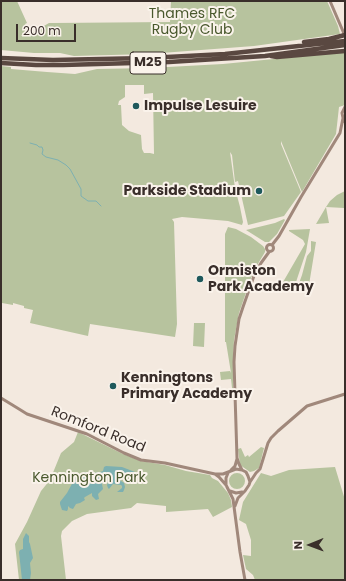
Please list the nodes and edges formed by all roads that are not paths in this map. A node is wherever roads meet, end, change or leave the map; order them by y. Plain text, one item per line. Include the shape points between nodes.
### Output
1 (330, 1) edge
2 (345, 36) edge
3 (345, 41) edge
4 (318, 44) junction
5 (345, 46) edge
6 (345, 50) edge
7 (294, 52) junction
8 (187, 56) junction
9 (265, 56) junction
10 (1, 58) edge
11 (1, 63) edge
12 (345, 107) edge
13 (344, 120) edge
14 (345, 130) edge
15 (340, 133) junction
16 (345, 394) edge
17 (1, 398) edge
18 (237, 458) junction
19 (242, 470) junction
20 (230, 472) junction
21 (246, 472) junction
22 (256, 473) junction
23 (215, 474) junction
24 (250, 482) junction
25 (226, 485) junction
26 (229, 490) junction
27 (243, 492) junction
28 (235, 506) junction
29 (244, 580) edge

1 - 2 main road
2 - 4 highway, M25
2 - 8 highway, M25
3 - 4 highway, M25
4 - 8 highway, M25
5 - 7 highway, M25
6 - 7 highway, M25
6 - 9 highway, M25
7 - 9 highway, M25
8 - 10 highway, M25 via 78,60
9 - 11 highway, M25 via 98,65
12 - 13 main road via 342,113
13 - 15 main road
14 - 15 main road
15 - 18 main road via 279,236 272,245 268,245 268,252 255,274 243,307 234,362
16 - 22 main road via 307,406 278,431 270,440 262,467
17 - 23 main road, Romford Road via 27,414 87,434 141,460
18 - 19 main road
18 - 20 main road via 236,465
19 - 20 main road
19 - 21 main road
20 - 23 main road, Romford Road
20 - 25 main road via 226,478
21 - 22 main road
21 - 24 main road
22 - 24 main road
23 - 25 main road
24 - 27 main road
25 - 26 main road
26 - 27 main road
26 - 28 main road
27 - 28 main road
28 - 29 main road

